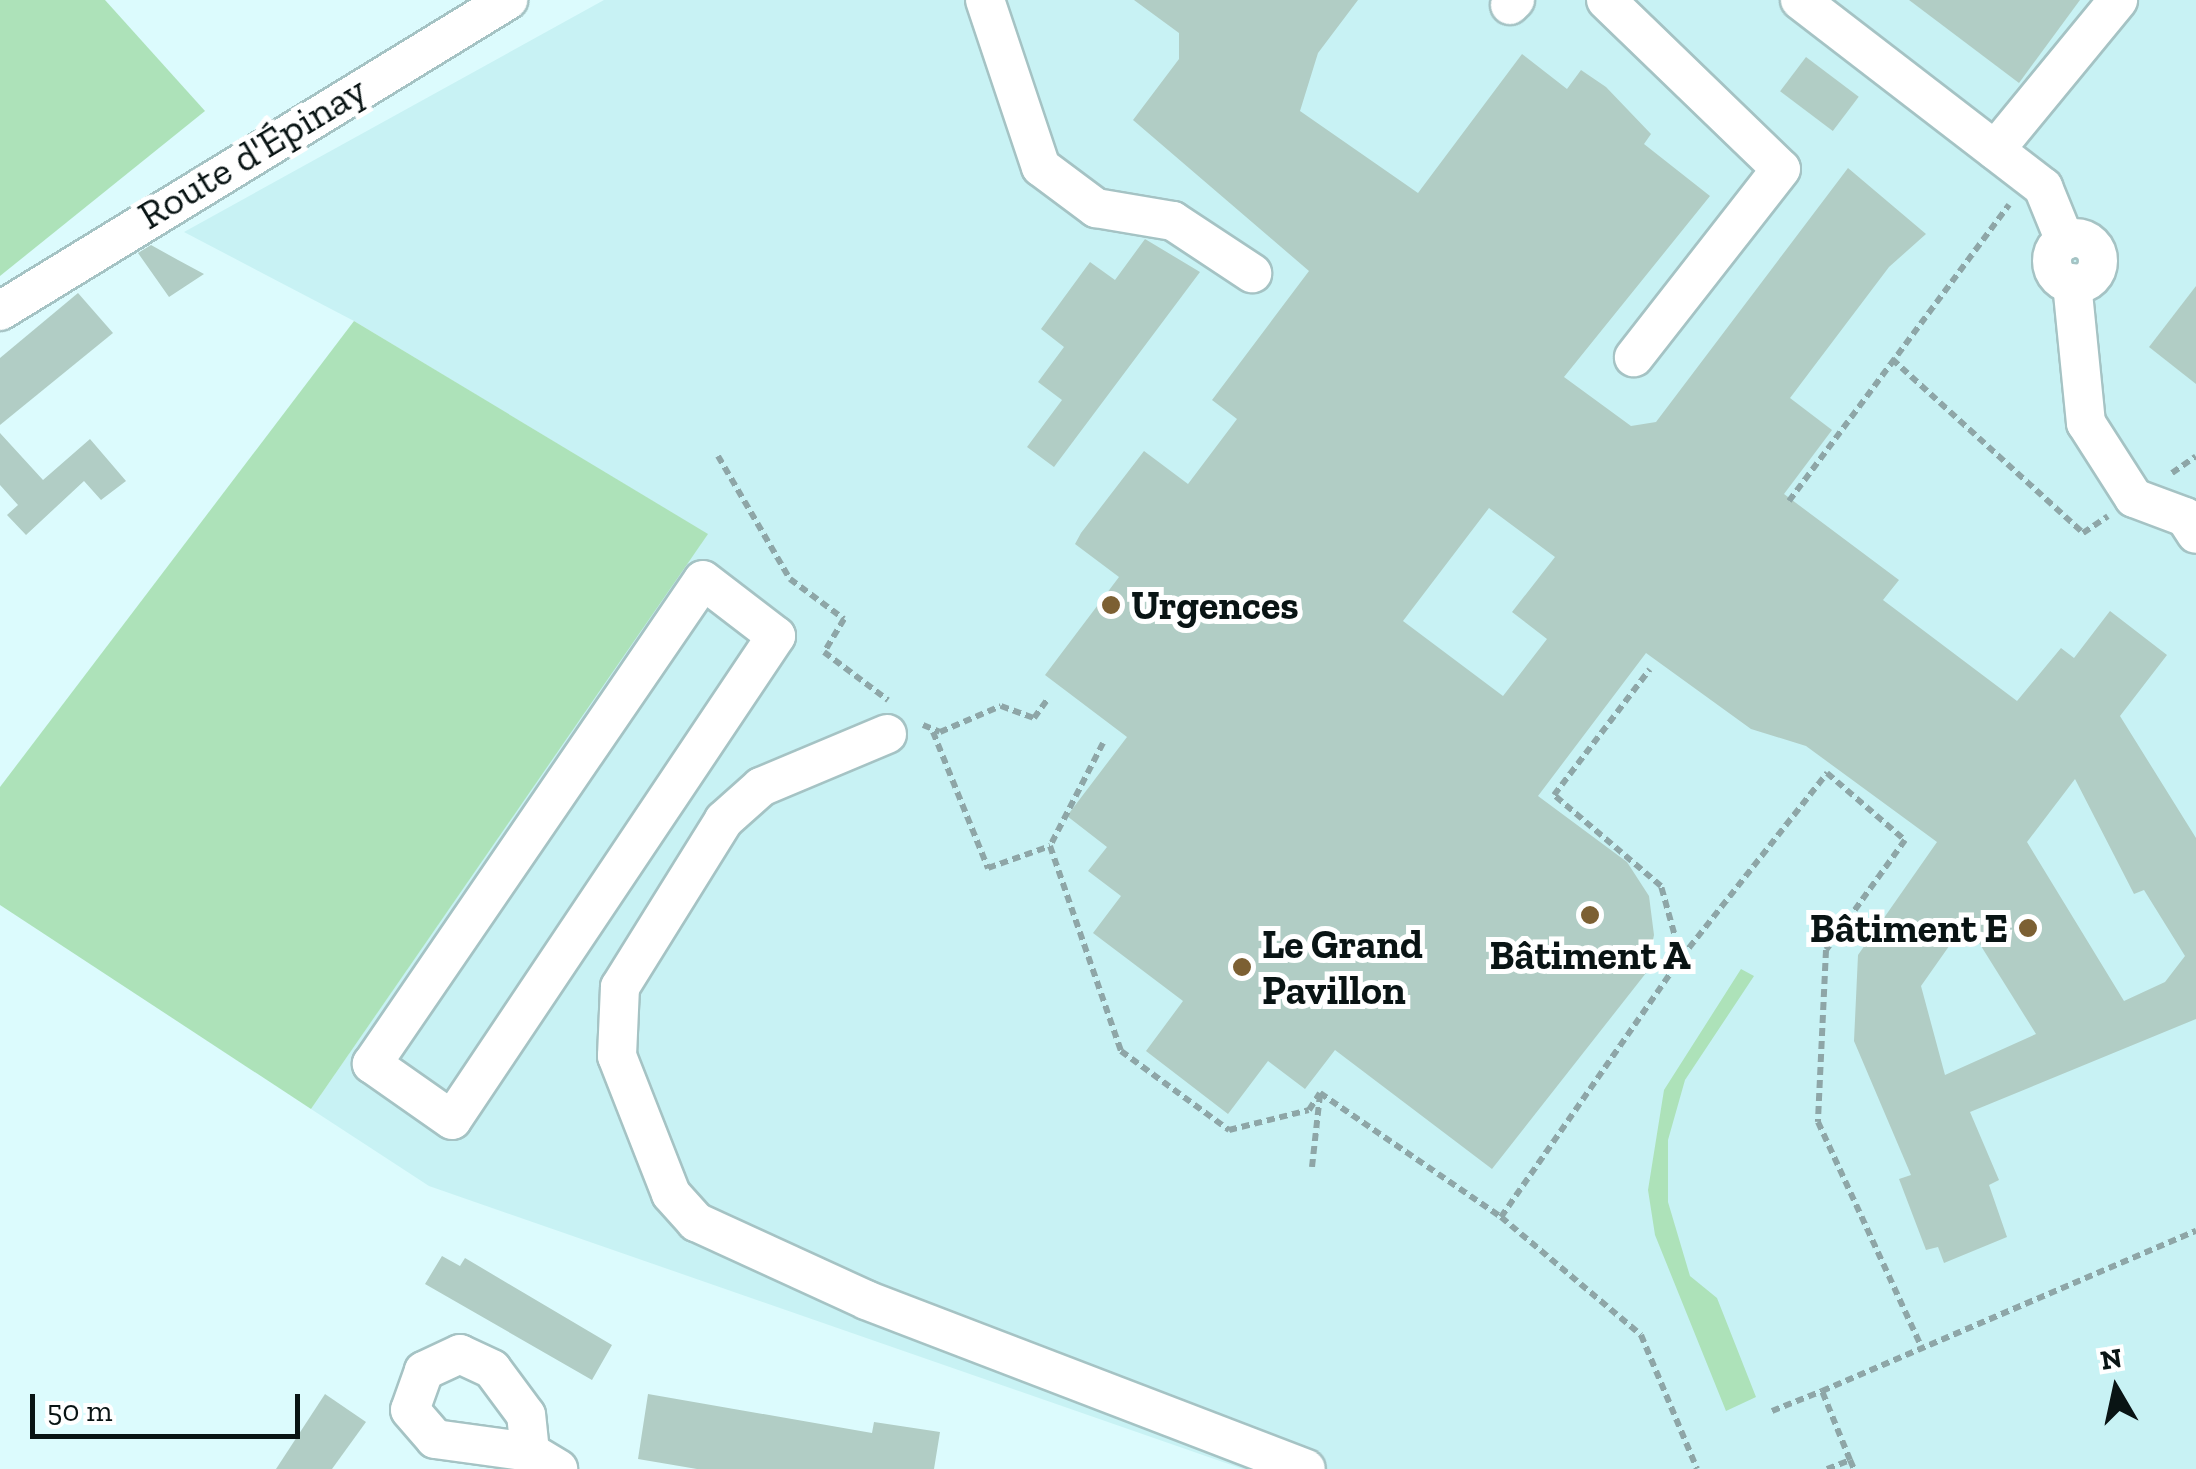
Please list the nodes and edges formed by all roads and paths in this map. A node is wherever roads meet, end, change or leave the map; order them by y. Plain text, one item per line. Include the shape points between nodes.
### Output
1 (508, 0) edge
2 (984, 0) edge
3 (1606, 0) edge
4 (1800, 0) edge
5 (2118, 0) edge
6 (1995, 150) junction
7 (2030, 177) junction
8 (1252, 273) dead end
9 (0, 311) edge
10 (1634, 356) dead end
11 (1892, 359) junction
12 (718, 456) dead end
13 (2196, 456) edge
14 (2134, 498) junction
15 (1790, 501) dead end
16 (2196, 534) edge
17 (1650, 670) dead end
18 (1048, 699) dead end
19 (899, 719) junction
20 (933, 732) junction
21 (1104, 743) dead end
22 (1050, 846) junction
23 (615, 876) junction
24 (664, 909) junction
25 (1680, 958) junction
26 (1320, 1093) junction
27 (1312, 1166) dead end
28 (1501, 1218) junction
29 (2196, 1231) edge
30 (1922, 1348) junction
31 (1822, 1391) junction
32 (1772, 1411) dead end
33 (1850, 1460) junction
34 (1306, 1469) edge
35 (1698, 1469) edge
36 (1827, 1469) edge
37 (1854, 1469) edge

1 - 9 street, Route d'Épinay
2 - 8 street via 1041,167 1096,208 1173,221
3 - 10 street via 1781,169
4 - 6 street
5 - 6 street
6 - 7 street
7 - 11 path
7 - 14 street via 2064,241 2051,264 2072,283 2086,423
11 - 14 path via 2082,533
11 - 15 path
12 - 19 path via 790,580 844,619 824,652
13 - 14 path
14 - 16 street via 2185,518
17 - 25 path via 1554,795 1661,886
18 - 20 path via 1034,718 1001,706
19 - 20 path
19 - 24 street via 761,787 724,820
20 - 22 path via 988,868
21 - 22 path
22 - 26 path via 1122,1051 1230,1130 1309,1110
23 - 23 street via 776,636 704,580 372,1064 452,1120
23 - 24 street
24 - 34 street via 620,987 617,1056 655,1166 696,1222 866,1300
25 - 28 path
25 - 30 path via 1826,773 1906,840 1826,950 1818,1122
26 - 27 path
26 - 28 path
28 - 35 path via 1641,1335
29 - 30 path
30 - 31 path
31 - 32 path
31 - 33 path
33 - 36 path
33 - 37 path

